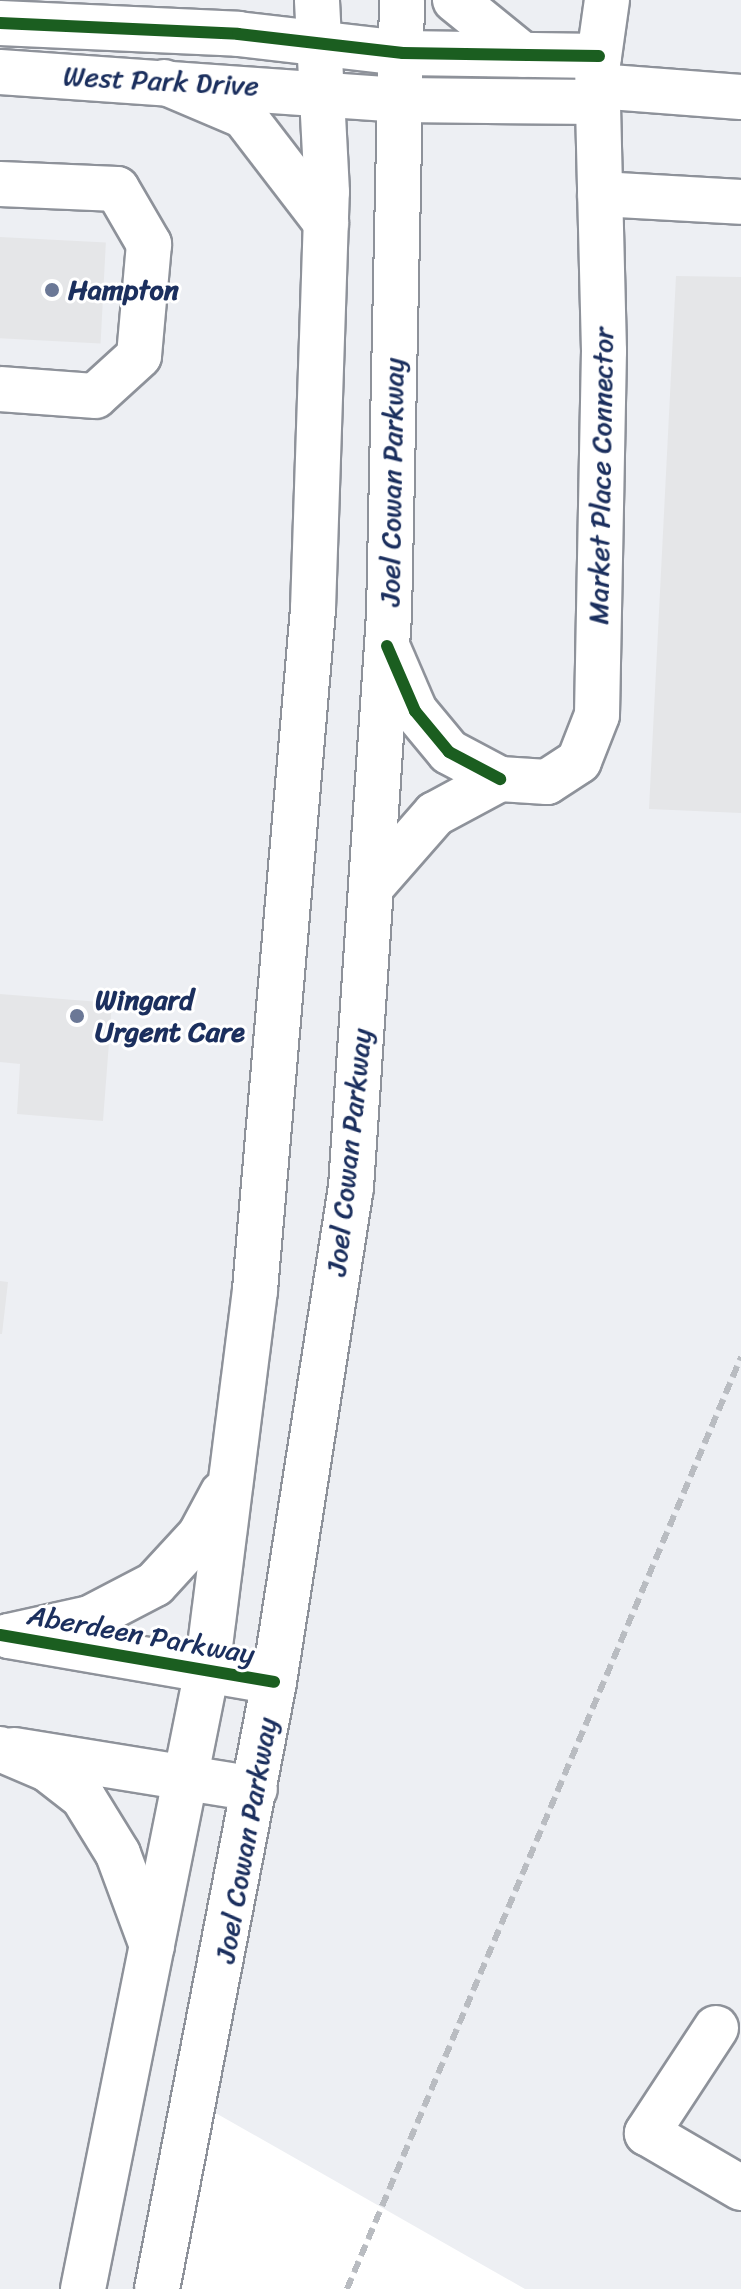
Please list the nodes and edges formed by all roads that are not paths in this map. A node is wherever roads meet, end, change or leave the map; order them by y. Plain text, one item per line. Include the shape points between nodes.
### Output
1 (317, 0) edge
2 (402, 0) edge
3 (455, 0) edge
4 (607, 0) edge
5 (0, 23) edge
6 (319, 45) junction
7 (403, 53) junction
8 (523, 55) junction
9 (0, 72) edge
10 (598, 81) junction
11 (164, 82) junction
12 (321, 90) junction
13 (741, 97) edge
14 (402, 100) junction
15 (0, 184) edge
16 (600, 194) junction
17 (741, 202) edge
18 (326, 223) junction
19 (0, 389) edge
20 (387, 646) junction
21 (500, 779) junction
22 (371, 887) junction
23 (231, 1478) junction
24 (4, 1636) edge
25 (207, 1670) junction
26 (274, 1682) junction
27 (0, 1748) edge
28 (185, 1780) junction
29 (255, 1789) junction
30 (152, 1947) junction
31 (716, 2028) dead end
32 (741, 2188) edge
33 (83, 2289) edge
34 (157, 2289) edge

1 - 6 main road
2 - 7 main road, Joel Cowan Parkway
3 - 8 main road
4 - 10 main road, Market Place Connector
5 - 6 main road, West Park Drive
6 - 7 main road
6 - 12 main road
7 - 8 main road
7 - 14 main road, Joel Cowan Parkway
8 - 10 main road
9 - 11 main road, West Park Drive
10 - 13 main road
10 - 14 main road
10 - 16 main road, Market Place Connector
11 - 12 main road, West Park Drive
11 - 18 main road via 244,116
12 - 14 main road
12 - 18 main road
14 - 20 main road, Joel Cowan Parkway
15 - 19 main road via 117,189 149,244 139,356 95,396
16 - 17 main road
16 - 21 main road, Market Place Connector via 597,715 579,761 547,782
18 - 23 main road via 313,609 255,1290
20 - 21 main road, Market Place Connector via 415,711 449,752
20 - 22 main road, Joel Cowan Parkway
21 - 22 main road via 435,814
22 - 26 main road, Joel Cowan Parkway via 351,1187
23 - 24 main road via 200,1535 155,1584 90,1618
23 - 25 main road
24 - 25 main road, Aberdeen Parkway
25 - 26 main road, Aberdeen Parkway
25 - 28 main road
26 - 29 main road, Joel Cowan Parkway
27 - 28 main road
27 - 30 main road via 47,1769 83,1797 118,1854
28 - 29 main road
28 - 30 main road
29 - 34 main road, Joel Cowan Parkway
30 - 33 main road
31 - 32 main road via 647,2133

